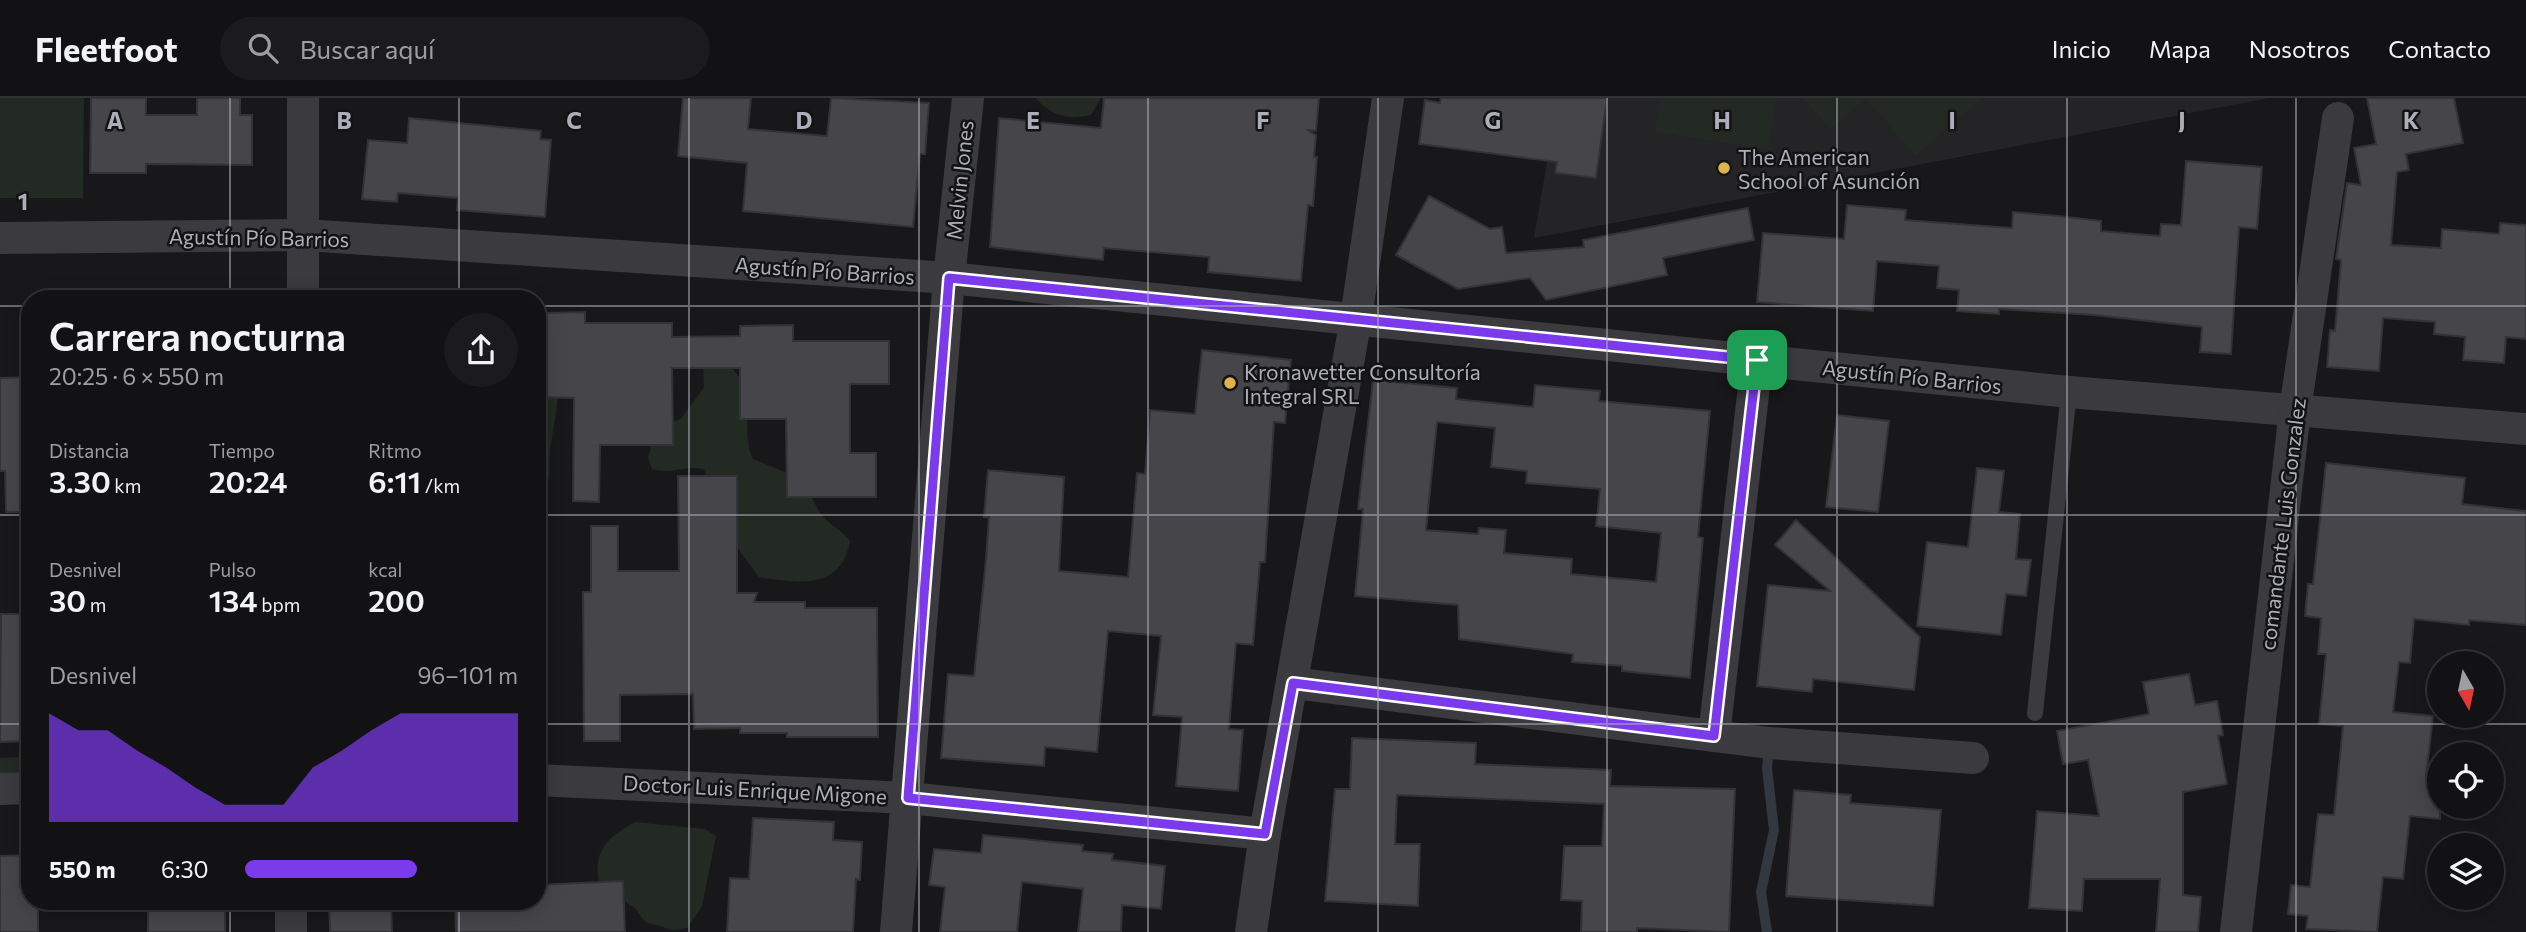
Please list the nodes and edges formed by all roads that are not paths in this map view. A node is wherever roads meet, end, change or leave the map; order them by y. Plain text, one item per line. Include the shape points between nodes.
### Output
1 (303, 98) edge
2 (968, 98) edge
3 (1388, 98) edge
4 (2338, 118) dead end
5 (305, 235) junction
6 (0, 238) edge
7 (949, 278) junction
8 (303, 290) edge
9 (1356, 318) junction
10 (1757, 360) junction
11 (2069, 392) junction
12 (2295, 410) junction
13 (2526, 429) edge
14 (1293, 683) junction
15 (2035, 713) dead end
16 (1714, 736) junction
17 (1973, 758) dead end
18 (546, 780) edge
19 (21, 788) edge
20 (0, 789) edge
21 (908, 798) junction
22 (1265, 834) junction
23 (291, 910) edge
24 (291, 932) edge
25 (895, 932) edge
26 (1251, 932) edge
27 (2236, 932) edge

1 - 5 street
2 - 7 street, Melvin Jones
3 - 9 street
4 - 12 street, comandante Luis Gonzalez
5 - 6 street, Agustín Pío Barrios
5 - 7 street, Agustín Pío Barrios
5 - 8 street
7 - 9 street, Agustín Pío Barrios
7 - 21 street, Melvin Jones
9 - 10 street, Agustín Pío Barrios
9 - 14 street
10 - 11 street, Agustín Pío Barrios
10 - 16 street
11 - 12 street, Agustín Pío Barrios
11 - 15 lane
12 - 13 street, Agustín Pío Barrios
12 - 27 street, comandante Luis Gonzalez
14 - 16 street
14 - 22 street
16 - 17 street
18 - 21 street, Doctor Luis Enrique Migone
19 - 20 street
21 - 22 street, Doctor Luis Enrique Migone
21 - 25 street, Melvin Jones
22 - 26 street
23 - 24 street

